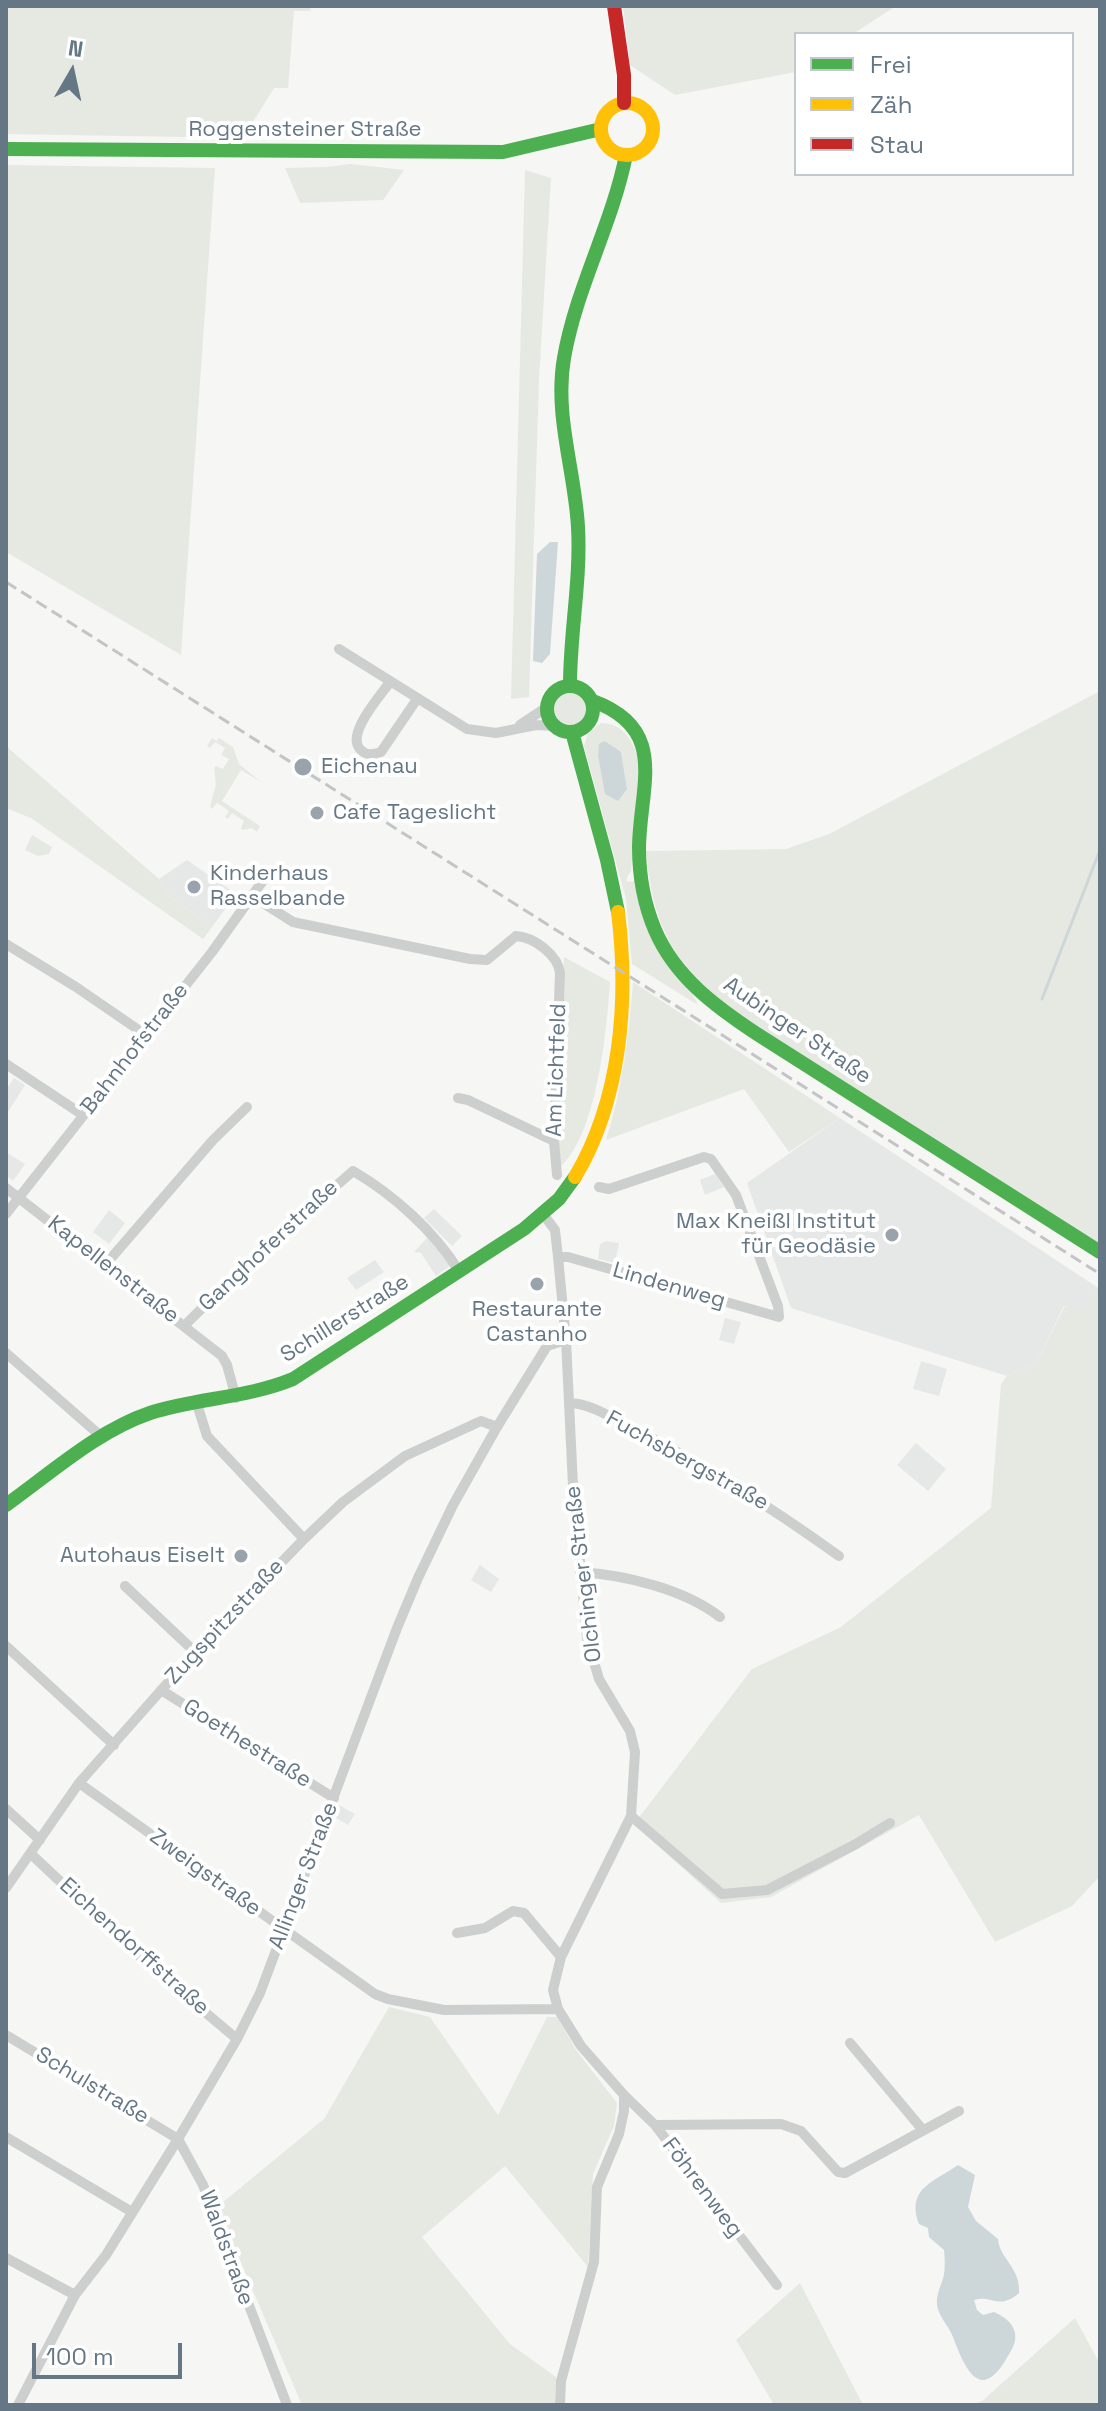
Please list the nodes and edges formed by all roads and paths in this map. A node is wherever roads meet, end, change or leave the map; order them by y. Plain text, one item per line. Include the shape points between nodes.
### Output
1 (614, 6) edge
2 (624, 103) junction
3 (601, 129) junction
4 (6, 149) edge
5 (626, 155) junction
6 (339, 649) dead end
7 (390, 682) junction
8 (570, 685) junction
9 (417, 699) junction
10 (593, 701) junction
11 (547, 707) junction
12 (593, 716) junction
13 (554, 726) junction
14 (514, 728) junction
15 (572, 732) junction
16 (638, 737) junction
17 (262, 882) dead end
18 (252, 896) junction
19 (6, 944) edge
20 (146, 1035) junction
21 (6, 1064) edge
22 (458, 1098) dead end
23 (247, 1107) dead end
24 (83, 1115) junction
25 (554, 1141) junction
26 (557, 1175) dead end
27 (599, 1187) dead end
28 (6, 1188) edge
29 (18, 1198) junction
30 (6, 1214) edge
31 (543, 1214) junction
32 (1100, 1252) edge
33 (558, 1257) junction
34 (106, 1264) junction
35 (459, 1271) junction
36 (185, 1325) junction
37 (566, 1340) junction
38 (6, 1353) edge
39 (236, 1398) junction
40 (569, 1403) junction
41 (197, 1404) junction
42 (497, 1427) junction
43 (103, 1438) junction
44 (6, 1505) edge
45 (304, 1539) junction
46 (839, 1556) dead end
47 (580, 1572) junction
48 (125, 1586) dead end
49 (720, 1617) dead end
50 (6, 1646) edge
51 (195, 1652) junction
52 (161, 1690) junction
53 (114, 1745) junction
54 (79, 1783) junction
55 (334, 1798) junction
56 (6, 1809) edge
57 (631, 1816) junction
58 (890, 1823) dead end
59 (40, 1840) junction
60 (31, 1854) junction
61 (6, 1888) edge
62 (284, 1930) junction
63 (457, 1933) dead end
64 (561, 1957) junction
65 (558, 2009) junction
66 (6, 2035) edge
67 (237, 2039) junction
68 (850, 2043) dead end
69 (624, 2095) junction
70 (959, 2111) dead end
71 (655, 2125) junction
72 (922, 2129) junction
73 (6, 2137) edge
74 (178, 2139) junction
75 (132, 2212) junction
76 (6, 2258) edge
77 (777, 2285) dead end
78 (75, 2295) junction
79 (18, 2405) edge
80 (287, 2405) edge
81 (560, 2405) edge

1 - 2 main road
2 - 3 main road via 610,109
2 - 5 main road via 646,111 653,127 642,150
3 - 4 main road, Roggensteiner Straße via 503,152
3 - 5 main road via 606,144
5 - 8 main road via 620,190 570,330 562,381 578,529
6 - 7 street
7 - 9 street
7 - 9 street via 357,730 357,746 365,753 385,748
8 - 10 main road via 584,689
8 - 11 main road via 557,689
9 - 14 street via 477,732
10 - 12 main road
10 - 16 main road via 624,716
11 - 13 main road
11 - 14 street
12 - 15 main road via 587,726
12 - 16 main road via 621,723
13 - 14 street
13 - 15 main road
15 - 31 main road, Schillerstraße via 621,932 621,1014 615,1062 588,1154 570,1185
16 - 32 main road, Aubinger Straße via 646,765 639,843 642,883 661,942 689,982 827,1080
17 - 18 street, Bahnhofstraße
18 - 20 street, Bahnhofstraße
18 - 25 street, Am Lichtfeld via 293,922 470,959 487,960 516,936 552,955 559,964
19 - 20 street
20 - 24 street, Bahnhofstraße
21 - 24 street
22 - 25 street
23 - 34 street
24 - 29 street, Bahnhofstraße
25 - 26 street, Am Lichtfeld
27 - 33 street, Lindenweg via 610,1189 711,1159 736,1195 779,1317
28 - 29 street, Kapellenstraße
29 - 30 street, Bahnhofstraße
29 - 34 street, Kapellenstraße
31 - 33 street, Olchinger Straße via 555,1230
31 - 35 main road, Schillerstraße
33 - 37 street, Olchinger Straße
34 - 36 street, Kapellenstraße
35 - 36 street, Ganghoferstraße via 408,1212 353,1171
35 - 39 main road, Schillerstraße via 293,1379
36 - 39 street, Kapellenstraße via 222,1356
37 - 40 street, Olchinger Straße
37 - 42 street, Allinger Straße via 547,1346
38 - 43 street
39 - 41 main road, Schillerstraße
40 - 46 street, Fuchsbergstraße via 682,1453
40 - 47 street, Olchinger Straße
41 - 43 main road, Schillerstraße via 149,1413
41 - 45 street via 207,1436
42 - 45 street, Zugspitzstraße via 476,1422 405,1456
42 - 55 street, Allinger Straße via 418,1578
43 - 44 main road, Schillerstraße
45 - 51 street, Zugspitzstraße
47 - 49 street via 684,1595
47 - 57 street, Olchinger Straße via 592,1663 634,1742
48 - 51 street
50 - 53 street
51 - 52 street, Zugspitzstraße
52 - 53 street, Zugspitzstraße
52 - 55 street, Goethestraße
53 - 54 street, Zugspitzstraße
54 - 59 street, Zugspitzstraße
54 - 62 street, Zweigstraße
55 - 62 street, Allinger Straße
56 - 59 street
57 - 58 street via 722,1894 767,1890
57 - 64 street, Olchinger Straße
59 - 60 street, Zugspitzstraße
60 - 61 street, Zugspitzstraße
60 - 67 street, Eichendorffstraße
62 - 65 street, Zweigstraße via 388,1999 444,2010
62 - 67 street, Allinger Straße
63 - 64 street via 476,1931 518,1911
64 - 65 street, Olchinger Straße via 553,1990
65 - 69 street via 581,2046
66 - 74 street, Schulstraße
67 - 74 street, Allinger Straße
68 - 72 street
69 - 71 street, Föhrenweg
69 - 81 street via 619,2134 597,2187 594,2262 561,2381
70 - 72 street
71 - 72 street via 781,2124 801,2131 838,2172 845,2173
71 - 77 street, Föhrenweg
73 - 75 street
74 - 75 street, Allinger Straße
74 - 80 street, Waldstraße via 203,2185
75 - 78 street, Allinger Straße
76 - 78 street
78 - 79 street, Allinger Straße

